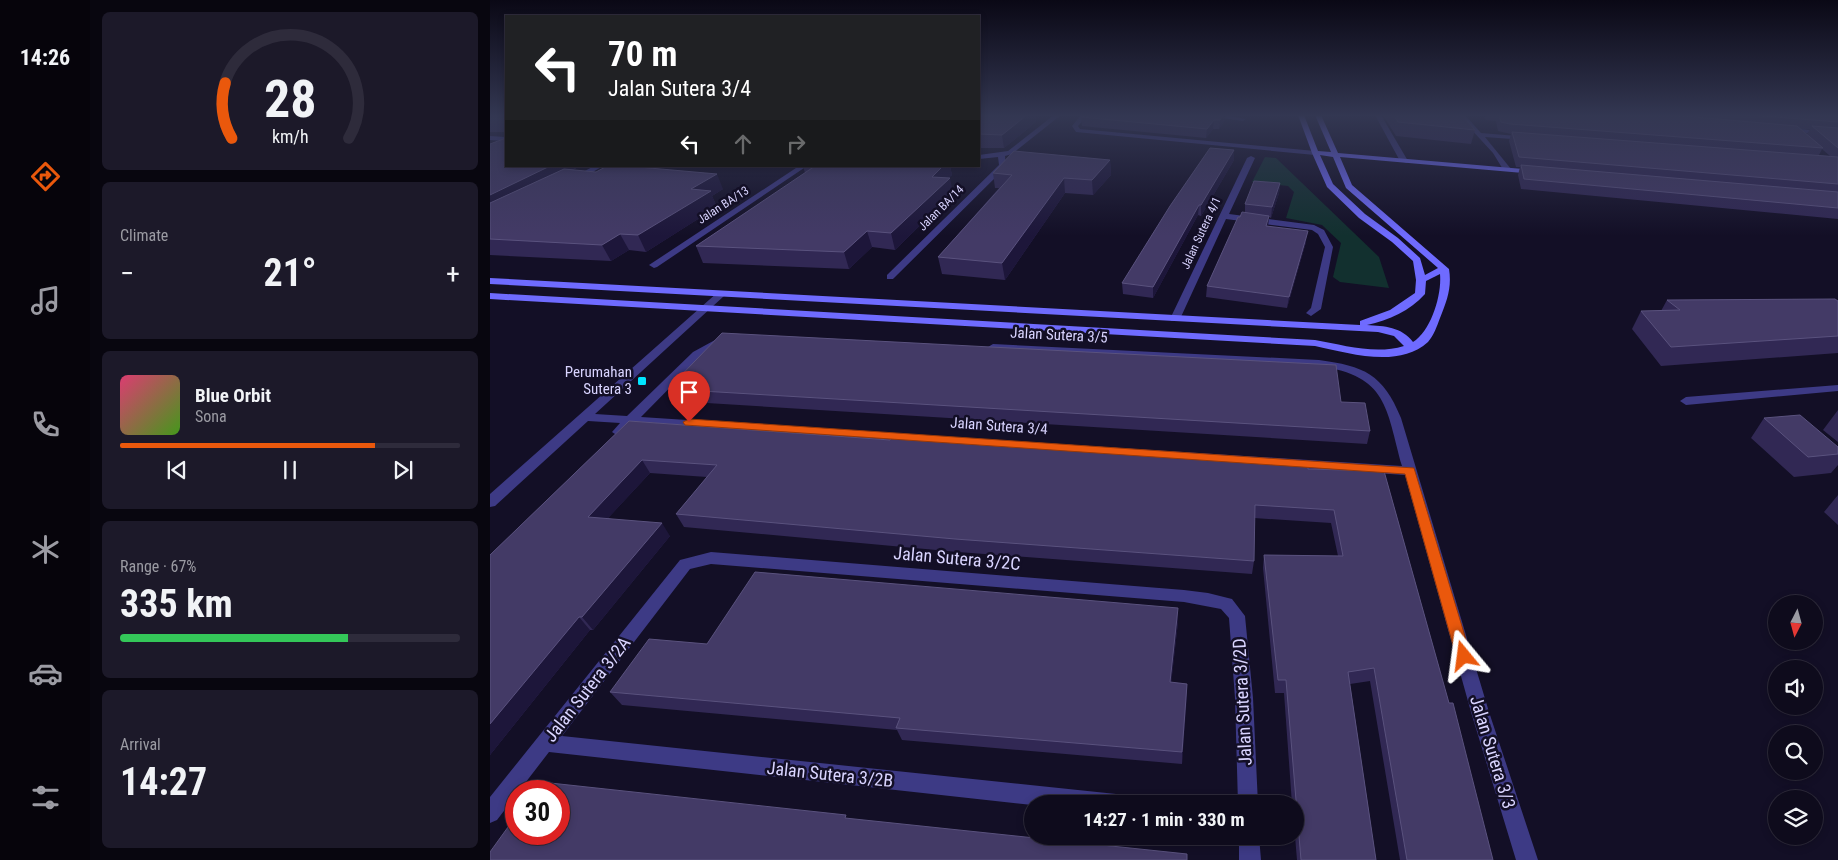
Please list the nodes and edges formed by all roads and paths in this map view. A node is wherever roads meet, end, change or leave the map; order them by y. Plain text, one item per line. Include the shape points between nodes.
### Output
1 (1000, 155) edge
2 (1001, 155) edge
3 (1316, 155) edge
4 (1334, 155) edge
5 (1336, 155) edge
6 (1401, 155) edge
7 (1496, 155) edge
8 (980, 157) edge
9 (1251, 158) dead end
10 (1404, 161) junction
11 (598, 167) edge
12 (802, 167) edge
13 (1507, 169) junction
14 (1545, 172) edge
15 (566, 182) edge
16 (1224, 216) junction
17 (654, 265) dead end
18 (1444, 269) junction
19 (890, 277) dead end
20 (1421, 280) junction
21 (490, 281) edge
22 (721, 294) junction
23 (490, 296) edge
24 (705, 309) junction
25 (1312, 313) dead end
26 (1174, 319) junction
27 (1344, 327) junction
28 (732, 335) edge
29 (983, 347) edge
30 (1410, 347) junction
31 (1356, 371) joint
32 (1838, 388) edge
33 (1686, 401) dead end
34 (585, 417) junction
35 (631, 419) junction
36 (610, 440) edge
37 (1410, 470) junction
38 (490, 502) edge
39 (685, 564) joint
40 (1226, 604) joint
41 (545, 744) junction
42 (1030, 795) edge
43 (1248, 795) edge
44 (490, 813) edge
45 (1249, 845) edge
46 (1250, 860) edge
47 (1527, 860) edge

1 - 8 street
2 - 19 street, Jalan BA/14 via 1003,165
3 - 20 street via 1330,185 1362,216 1417,260
4 - 18 street via 1349,186
5 - 10 street
6 - 10 street
7 - 13 street
9 - 16 street, Jalan Sutera 4/1
10 - 13 street
11 - 15 street
12 - 17 street, Jalan BA/13
13 - 14 street
16 - 25 street via 1299,224 1321,232 1329,247 1316,309
16 - 26 street, Jalan Sutera 4/1
18 - 20 street
18 - 30 street via 1447,284 1444,298 1424,339
20 - 27 street via 1420,294 1405,308 1381,319
21 - 22 street
22 - 24 street
22 - 26 street
23 - 24 street
24 - 30 street via 1315,343 1373,353 1397,352
24 - 34 street
26 - 27 street
27 - 30 street via 1394,331 1406,338
28 - 35 street via 697,354
29 - 31 street, Jalan Sutera 3/5 via 1319,363
31 - 37 street, Jalan Sutera 3/3 via 1370,377 1383,389
32 - 33 street
34 - 35 street, Jalan Sutera 3/4
34 - 38 street
35 - 36 street
35 - 37 street, Jalan Sutera 3/4
37 - 47 street, Jalan Sutera 3/3
39 - 40 street, Jalan Sutera 3/2C via 711,558 1208,598
39 - 41 street, Jalan Sutera 3/2A
40 - 43 street, Jalan Sutera 3/2D via 1237,616
41 - 42 street, Jalan Sutera 3/2B
41 - 44 street, Jalan Sutera 3/2A
45 - 46 street

